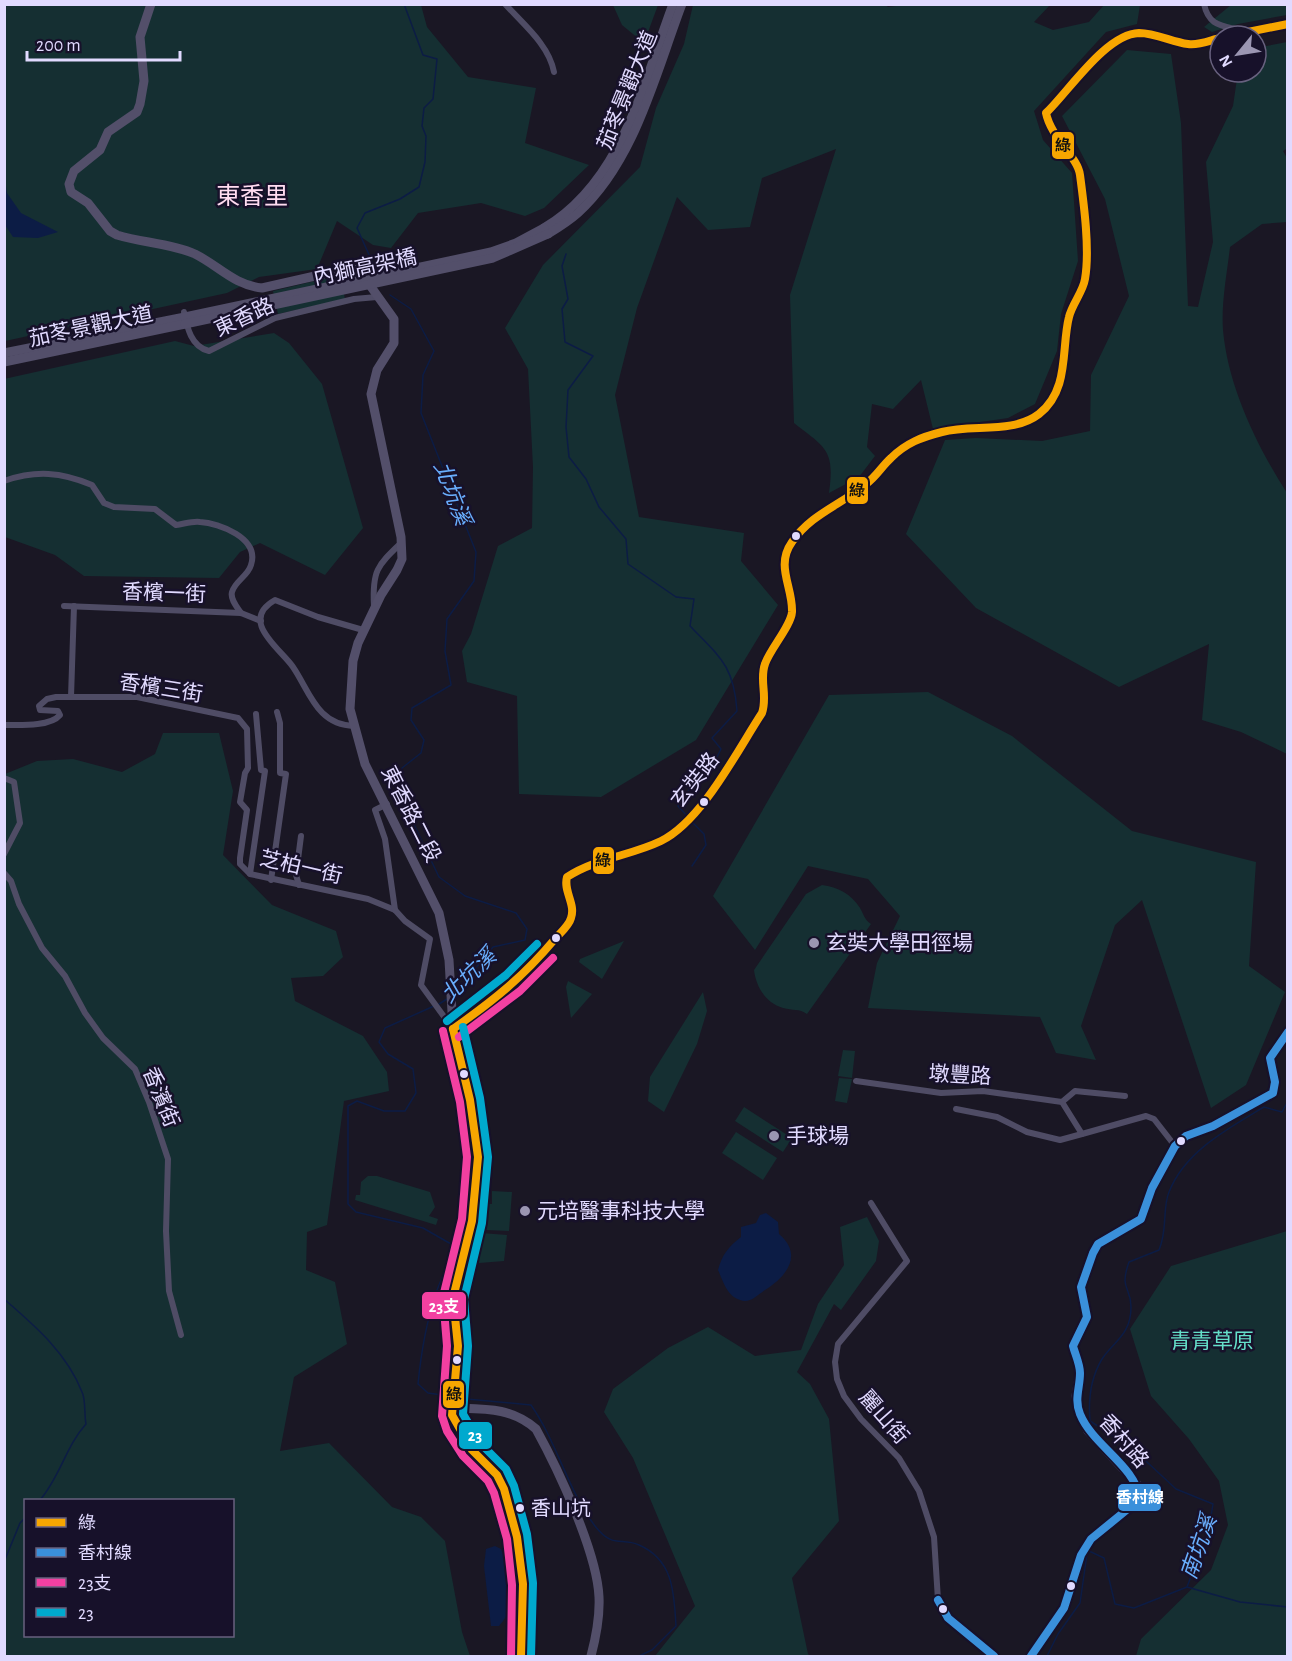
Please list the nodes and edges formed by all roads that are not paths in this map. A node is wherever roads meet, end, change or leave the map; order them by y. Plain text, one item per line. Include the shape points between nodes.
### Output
1 (151, 4) edge
2 (505, 4) edge
3 (673, 4) edge
4 (681, 4) edge
5 (1204, 4) edge
6 (1219, 24) edge
7 (1287, 24) edge
8 (1268, 28) edge
9 (1208, 41) edge
10 (555, 72) dead end
11 (546, 231) junction
12 (368, 282) junction
13 (377, 297) junction
14 (354, 299) junction
15 (185, 318) junction
16 (4, 353) edge
17 (4, 362) edge
18 (379, 433) junction
19 (4, 481) edge
20 (402, 543) junction
21 (64, 606) dead end
22 (74, 606) junction
23 (374, 608) junction
24 (241, 613) junction
25 (261, 621) junction
26 (363, 630) junction
27 (71, 697) junction
28 (277, 712) dead end
29 (255, 714) dead end
30 (243, 722) joint
31 (4, 725) edge
32 (354, 726) junction
33 (248, 768) junction
34 (263, 771) junction
35 (280, 772) junction
36 (4, 778) edge
37 (387, 804) junction
38 (301, 836) dead end
39 (4, 854) edge
40 (4, 873) edge
41 (250, 874) junction
42 (271, 880) junction
43 (299, 885) junction
44 (395, 910) junction
45 (453, 1029) junction
46 (1287, 1031) edge
47 (856, 1081) dead end
48 (1125, 1096) dead end
49 (1062, 1102) junction
50 (956, 1109) dead end
51 (1082, 1134) junction
52 (1174, 1146) junction
53 (871, 1203) dead end
54 (181, 1335) dead end
55 (453, 1404) junction
56 (521, 1656) edge
57 (591, 1656) edge
58 (994, 1656) edge
59 (1031, 1656) edge

1 - 12 street via 140,37 144,81 137,112 108,132 100,150 74,171 69,184 71,192 88,203 117,235 196,255 248,286 262,288 346,269 359,270
2 - 10 street via 548,53
3 - 11 street, 茄苳景觀大道 via 610,162 575,205
4 - 11 street, 茄苳景觀大道 via 624,152 588,203 577,214
5 - 6 street via 1207,17
7 - 8 street
9 - 45 street, 玄奘路 via 1191,45 1149,34 1125,36 1099,53 1046,113 1052,134 1080,172 1086,258 1084,281 1069,317 1066,359 1055,394 1039,414 1008,426 945,431 913,440 867,484 807,522 785,557 792,613 765,664 766,701 762,713 716,783 666,839 567,877 565,885 573,908 569,923 525,974
11 - 15 street, 內獅高架橋, bridge via 493,258
12 - 13 street
12 - 14 street
13 - 14 street, 東香路
13 - 18 street via 388,306 396,332 393,347 372,381
14 - 15 street, 東香路 via 275,318 209,351 200,347
15 - 16 street, 茄苳景觀大道
15 - 17 street, 茄苳景觀大道
18 - 20 street
18 - 23 street via 386,447 407,547 402,571
19 - 24 street via 45,472 92,485 104,503 114,507 155,509 176,525 199,522 233,531 246,543 253,558 232,592
20 - 23 street via 398,570
20 - 23 street via 377,568
21 - 22 street, 香檳一街
22 - 24 street, 香檳一街
22 - 27 street
23 - 26 street
24 - 25 street, 香檳一街
25 - 26 street via 264,610 275,600
25 - 32 street via 265,635 295,670 315,707 346,726
26 - 32 street, 東香路二段 via 351,682
27 - 30 street, 香檳三街 via 137,697
27 - 31 street, 香檳三街 via 47,699 39,706 40,710 58,711 56,720
28 - 35 street
29 - 34 street
30 - 33 street, 芝柏一街 via 247,729
32 - 37 street, 東香路二段 via 361,753
33 - 34 street
33 - 41 street, 芝柏一街 via 240,802 247,810 240,864
34 - 35 street
34 - 41 street
35 - 42 street via 286,774
36 - 39 street via 14,782 20,823
37 - 44 street via 375,810 385,839
37 - 45 street, 東香路二段 via 439,913 449,960
38 - 43 street via 296,875
40 - 54 street, 香濱街 via 42,948 65,976 103,1038 135,1069 149,1102 168,1159 169,1291
41 - 42 street, 芝柏一街
42 - 43 street, 芝柏一街
43 - 44 street, 芝柏一街 via 368,899
44 - 45 street, 芝柏一街 via 430,939 421,985
45 - 55 street via 472,1108 478,1157 472,1221 453,1298 458,1346
46 - 52 street via 1270,1058 1273,1093 1186,1136
47 - 49 street, 墩豐路 via 941,1093 983,1091
48 - 49 street, 墩豐路 via 1075,1091
49 - 51 street
50 - 51 street, 墩豐路 via 997,1116 1027,1132 1060,1140
51 - 52 street, 墩豐路 via 1146,1116 1154,1119
52 - 59 street, 香村路 via 1141,1219 1098,1244 1093,1253 1081,1287 1087,1317 1073,1346 1080,1372 1076,1396 1079,1412 1088,1431 1138,1485 1140,1499 1090,1539 1064,1608
53 - 58 street, 麗山街 via 907,1261 838,1344 837,1379 844,1396 887,1444 919,1491 934,1537 938,1600 948,1618
55 - 56 street via 456,1426 504,1489 517,1537 523,1584
55 - 57 street via 510,1412 536,1429 585,1538 596,1572 600,1617

